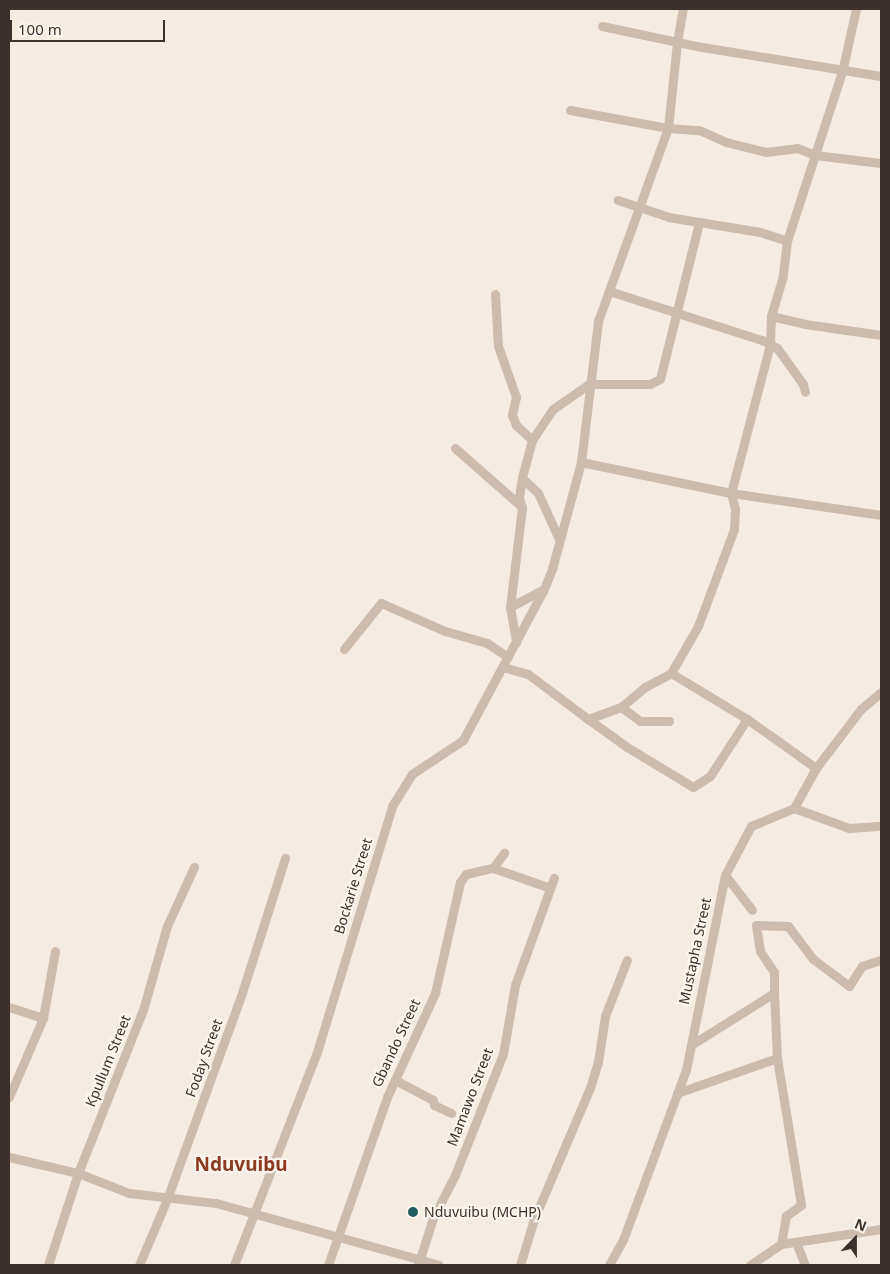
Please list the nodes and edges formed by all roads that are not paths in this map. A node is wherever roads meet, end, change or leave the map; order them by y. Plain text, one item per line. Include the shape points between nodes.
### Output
1 (683, 9) edge
2 (856, 9) edge
3 (602, 26) dead end
4 (677, 42) junction
5 (842, 72) junction
6 (881, 76) edge
7 (570, 110) dead end
8 (668, 128) junction
9 (815, 155) junction
10 (881, 163) edge
11 (618, 200) dead end
12 (640, 208) junction
13 (699, 222) junction
14 (787, 240) junction
15 (609, 291) junction
16 (495, 294) dead end
17 (676, 312) junction
18 (771, 316) junction
19 (881, 335) edge
20 (770, 344) junction
21 (589, 384) junction
22 (806, 392) dead end
23 (532, 440) junction
24 (455, 448) dead end
25 (581, 462) junction
26 (522, 478) junction
27 (731, 493) junction
28 (522, 508) junction
29 (881, 515) edge
30 (559, 540) junction
31 (544, 589) junction
32 (510, 607) junction
33 (516, 643) junction
34 (344, 649) dead end
35 (508, 657) junction
36 (503, 667) junction
37 (671, 673) junction
38 (881, 692) edge
39 (621, 707) junction
40 (588, 719) junction
41 (747, 720) junction
42 (669, 721) dead end
43 (816, 768) junction
44 (794, 808) junction
45 (881, 826) edge
46 (504, 854) dead end
47 (285, 858) dead end
48 (194, 867) dead end
49 (493, 868) junction
50 (725, 875) junction
51 (554, 878) dead end
52 (550, 888) junction
53 (752, 910) dead end
54 (55, 951) dead end
55 (627, 960) dead end
56 (881, 960) edge
57 (774, 993) junction
58 (9, 1007) edge
59 (43, 1018) junction
60 (691, 1046) junction
61 (776, 1058) junction
62 (395, 1080) junction
63 (677, 1093) junction
64 (9, 1097) edge
65 (451, 1113) dead end
66 (9, 1157) edge
67 (78, 1173) junction
68 (166, 1199) junction
69 (253, 1214) junction
70 (881, 1229) edge
71 (337, 1236) junction
72 (796, 1242) junction
73 (781, 1244) junction
74 (419, 1262) edge
75 (48, 1265) edge
76 (139, 1265) edge
77 (234, 1265) edge
78 (328, 1265) edge
79 (439, 1265) edge
80 (520, 1265) edge
81 (609, 1265) edge
82 (750, 1265) edge
83 (805, 1265) edge

1 - 4 street, Bockarie Street
2 - 5 street
3 - 4 street
4 - 5 street
4 - 8 street, Bockarie Street
5 - 6 street
5 - 9 street
7 - 8 street
8 - 9 street via 699,130 726,142 766,152 797,148
8 - 12 street, Bockarie Street
9 - 10 street
9 - 14 street
11 - 12 street
12 - 13 street
12 - 15 street, Bockarie Street
13 - 14 street
13 - 17 street
14 - 18 street via 783,276
15 - 17 street
15 - 21 street, Bockarie Street via 598,321
16 - 23 street via 498,346 516,397 512,415 516,425
17 - 20 street
17 - 21 street via 660,379 650,384
18 - 19 street
18 - 20 street
20 - 22 street via 777,348
20 - 27 street
21 - 23 street via 553,409
21 - 25 street, Bockarie Street
23 - 26 street
24 - 28 street
25 - 27 street
25 - 30 street, Bockarie Street
26 - 28 street via 519,498
26 - 30 street via 538,493
27 - 29 street
27 - 37 street via 735,509 734,528 698,626
28 - 32 street
30 - 31 street, Bockarie Street
31 - 32 street
31 - 33 street, Bockarie Street
32 - 33 street
33 - 35 street, Bockarie Street
34 - 35 street via 381,602 445,631 487,643
35 - 36 street, Bockarie Street
36 - 40 street via 528,674
36 - 69 street, Bockarie Street via 463,740 412,774 392,806 317,1052
37 - 39 street
37 - 41 street
38 - 43 street via 861,709
39 - 40 street
39 - 42 street via 640,721
40 - 41 street via 627,747 694,787 710,776
41 - 43 street
43 - 44 street
44 - 45 street via 850,828
44 - 50 street, Mustapha Street via 751,826
46 - 49 street
47 - 68 street, Foday Street via 241,996
48 - 67 street, Kpullum Street via 167,926 143,1010
49 - 52 street
49 - 62 street, Gbando Street via 466,874 460,882 435,993
50 - 53 street
50 - 60 street, Mustapha Street
51 - 52 street, Mamawo Street
52 - 74 street, Mamawo Street via 515,984 503,1054 455,1175 433,1218
54 - 59 street
55 - 80 street via 605,1016 598,1062 590,1088 534,1219
56 - 57 street via 862,966 849,986 813,959 788,926 756,925 760,951 774,972
57 - 60 street
57 - 61 street
58 - 59 street
59 - 64 street
60 - 63 street, Mustapha Street
61 - 63 street
61 - 73 street via 801,1205 786,1216
62 - 65 street via 433,1100 434,1106
62 - 71 street, Gbando Street
63 - 81 street, Mustapha Street via 623,1240
66 - 67 street
67 - 68 street via 129,1193
67 - 75 street, Kpullum Street
68 - 69 street via 216,1204
68 - 76 street, Foday Street
69 - 71 street
69 - 77 street, Bockarie Street
70 - 72 street
71 - 74 street
71 - 78 street, Gbando Street
72 - 73 street
72 - 83 street
73 - 82 street
74 - 79 street

